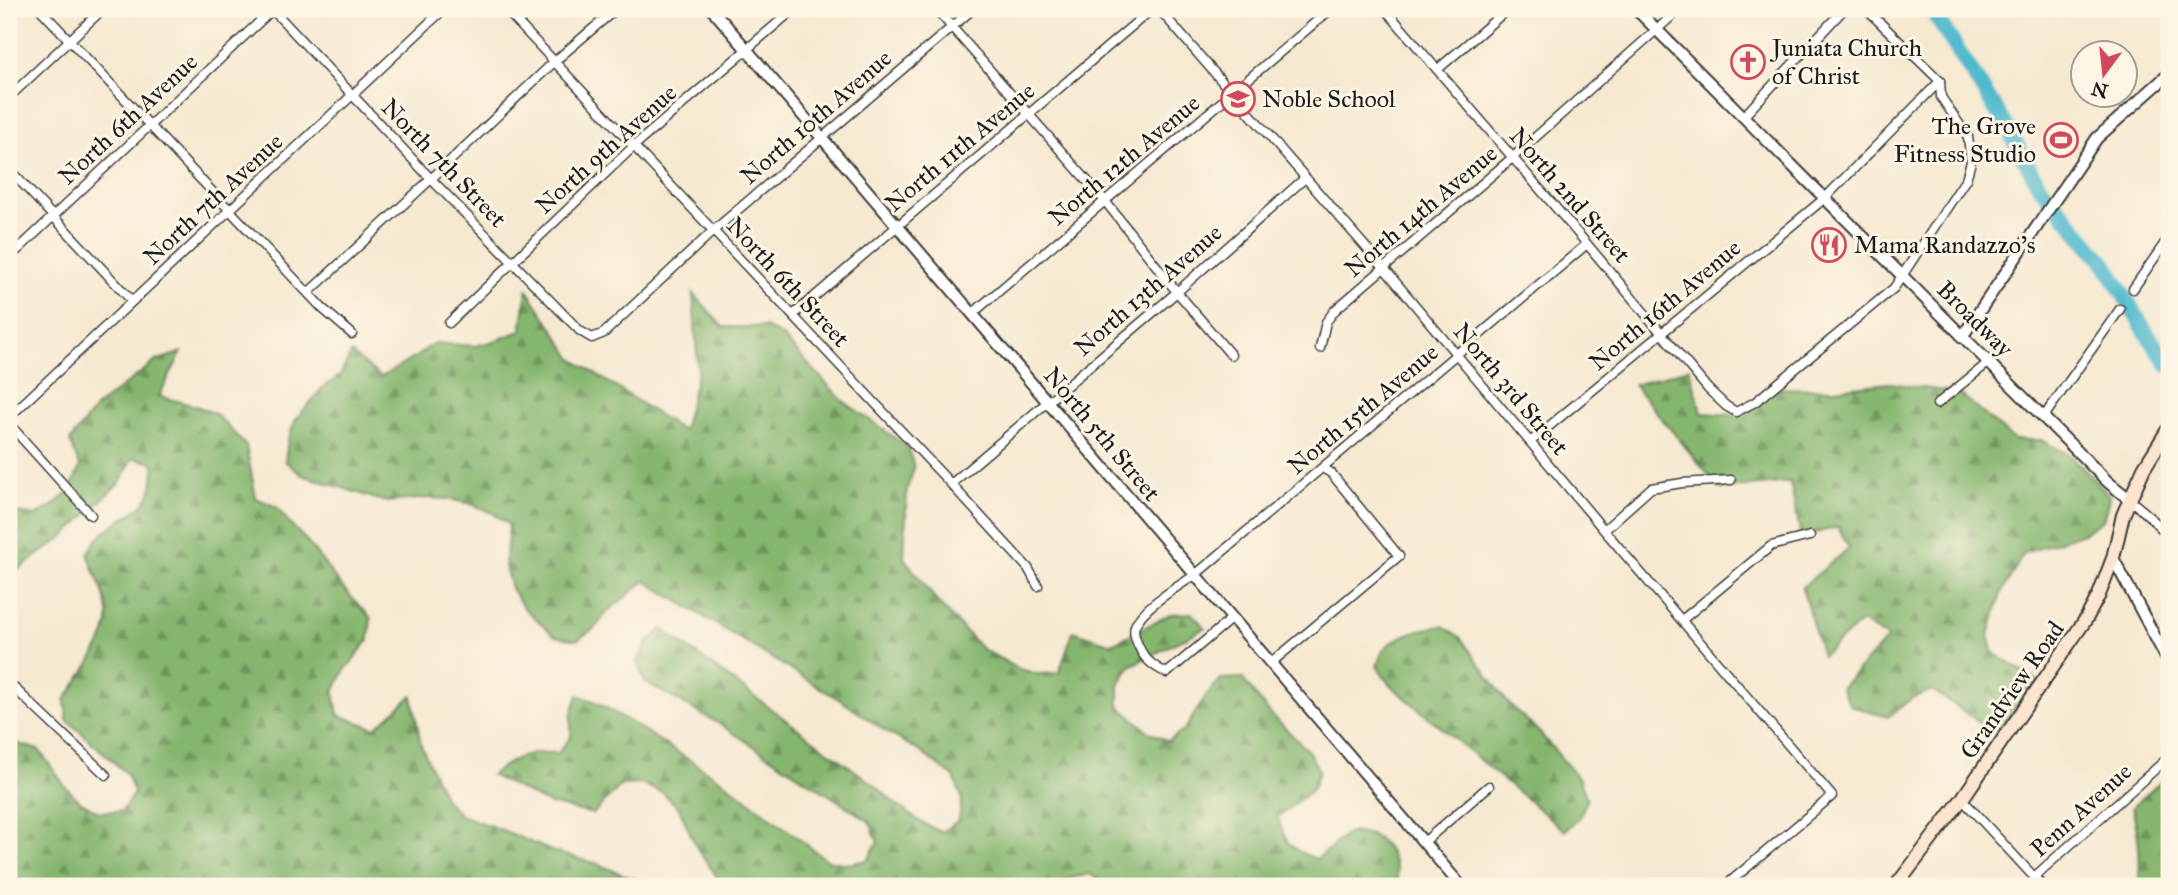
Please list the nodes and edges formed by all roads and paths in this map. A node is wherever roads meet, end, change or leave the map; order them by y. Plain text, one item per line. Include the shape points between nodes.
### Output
1 (40, 9) edge
2 (103, 9) edge
3 (273, 9) edge
4 (444, 9) edge
5 (505, 9) edge
6 (616, 9) edge
7 (712, 9) edge
8 (794, 9) edge
9 (936, 9) edge
10 (973, 9) edge
11 (1152, 9) edge
12 (1160, 9) edge
13 (1331, 9) edge
14 (1385, 9) edge
15 (1508, 9) edge
16 (1636, 9) edge
17 (1680, 9) edge
18 (1844, 9) edge
19 (1866, 9) edge
20 (951, 27) junction
21 (1657, 31) junction
22 (70, 40) junction
23 (747, 49) junction
24 (555, 61) junction
25 (1438, 69) junction
26 (2169, 74) edge
27 (1940, 81) junction
28 (1232, 93) junction
29 (352, 94) junction
30 (9, 97) edge
31 (1028, 115) junction
32 (1744, 116) junction
33 (149, 125) junction
34 (821, 138) junction
35 (634, 146) junction
36 (1512, 158) junction
37 (9, 169) edge
38 (1305, 178) junction
39 (431, 179) junction
40 (1825, 198) junction
41 (1105, 201) junction
42 (229, 209) junction
43 (53, 216) junction
44 (897, 225) junction
45 (713, 231) junction
46 (2169, 237) edge
47 (1587, 244) junction
48 (9, 258) edge
49 (512, 262) junction
50 (1383, 267) junction
51 (1903, 276) junction
52 (2133, 289) dead end
53 (309, 292) junction
54 (1177, 292) junction
55 (132, 301) junction
56 (2120, 309) dead end
57 (973, 313) junction
58 (793, 315) junction
59 (449, 323) dead end
60 (1662, 333) junction
61 (352, 334) dead end
62 (1962, 337) junction
63 (592, 338) joint
64 (1320, 348) dead end
65 (1231, 355) dead end
66 (1457, 355) junction
67 (1988, 363) junction
68 (1048, 403) junction
69 (1937, 404) dead end
70 (9, 417) edge
71 (2043, 418) junction
72 (9, 424) edge
73 (2169, 428) edge
74 (1530, 442) junction
75 (1324, 468) junction
76 (1731, 480) dead end
77 (951, 484) junction
78 (2129, 499) junction
79 (92, 514) dead end
80 (1604, 530) junction
81 (1810, 536) dead end
82 (2169, 536) edge
83 (2113, 558) junction
84 (1195, 575) junction
85 (1038, 586) dead end
86 (1232, 618) junction
87 (1682, 620) junction
88 (1271, 663) junction
89 (2169, 663) edge
90 (9, 683) edge
91 (2169, 757) edge
92 (106, 775) dead end
93 (1489, 786) dead end
94 (1962, 799) junction
95 (1424, 842) junction
96 (2034, 877) junction
97 (1461, 886) edge
98 (1725, 886) edge
99 (1896, 886) edge
100 (2043, 886) edge

1 - 22 street
2 - 22 street
3 - 29 street, North 7th Street
3 - 33 street, North 6th Avenue
4 - 29 street, North 7th Avenue
5 - 24 street, North 6th Street
6 - 24 street
7 - 23 street, North 5th Street
8 - 23 street, North 9th Avenue
9 - 20 street
10 - 20 street, North 10th Avenue
11 - 31 street, North 11th Avenue
12 - 28 street, North 3rd Street
13 - 28 street, North 12th Avenue
14 - 25 street, North 2nd Street
15 - 25 street
16 - 21 street, Broadway
17 - 21 street, North 14th Avenue
18 - 32 street
19 - 27 street
20 - 31 street
20 - 34 street, North 10th Avenue
21 - 32 street, Broadway
21 - 36 street, North 14th Avenue
22 - 30 street
22 - 33 street
23 - 34 street, North 5th Street
23 - 35 street, North 9th Avenue
24 - 35 street, North 6th Street
24 - 39 street
25 - 36 street, North 2nd Street
26 - 62 street via 2097,138
27 - 40 street, North 16th Avenue
27 - 51 street via 1941,97 1968,137 1971,162 1966,180
28 - 38 street, North 3rd Street
28 - 41 street, North 12th Avenue
29 - 39 street, North 7th Street
29 - 42 street, North 7th Avenue
31 - 41 street
31 - 44 street, North 11th Avenue
32 - 40 street, Broadway
33 - 42 street
33 - 43 street, North 6th Avenue
34 - 44 street, North 5th Street
34 - 45 street, North 10th Avenue
35 - 45 street, North 6th Street
35 - 49 street, North 9th Avenue
36 - 47 street, North 2nd Street
36 - 50 street, North 14th Avenue
37 - 43 street
38 - 50 street, North 3rd Street
38 - 54 street, North 13th Avenue
39 - 49 street, North 7th Street
39 - 53 street
40 - 51 street, Broadway
40 - 60 street, North 16th Avenue
41 - 54 street
41 - 57 street, North 12th Avenue
42 - 53 street
42 - 55 street, North 7th Avenue
43 - 48 street, North 6th Avenue
43 - 55 street
44 - 57 street, North 5th Street
44 - 58 street, North 11th Avenue
45 - 58 street, North 6th Street
45 - 63 street, North 10th Avenue via 604,333
46 - 52 street
47 - 60 street, North 2nd Street
47 - 66 street, North 15th Avenue
49 - 59 street, North 9th Avenue
49 - 63 street, North 7th Street
50 - 64 street, North 14th Avenue via 1335,310 1326,322
50 - 66 street, North 3rd Street
51 - 60 street, North 2nd Street via 1755,402 1735,412 1707,389
51 - 62 street, Broadway
53 - 61 street
54 - 65 street
54 - 68 street, North 13th Avenue
55 - 70 street, North 7th Avenue
56 - 71 street
57 - 68 street, North 5th Street
58 - 77 street, North 6th Street
60 - 74 street, North 16th Avenue
62 - 67 street, Broadway
66 - 74 street, North 3rd Street
66 - 75 street, North 15th Avenue
67 - 69 street
67 - 71 street, Broadway
68 - 77 street, North 13th Avenue
68 - 84 street, North 5th Street
71 - 78 street, Broadway
72 - 79 street
73 - 78 main road, Grandview Road
74 - 80 street, North 3rd Street
75 - 84 street, North 15th Avenue
75 - 88 street via 1399,556
76 - 80 street via 1651,488
77 - 85 street, North 6th Street via 1028,568
78 - 82 street, Broadway
78 - 83 main road, Grandview Road
80 - 87 street, North 3rd Street
81 - 87 street via 1771,546
83 - 89 street
83 - 94 main road, Grandview Road via 2082,626
84 - 86 street, North 5th Street
84 - 86 street, North 15th Avenue via 1140,618 1134,628 1141,653 1167,673
86 - 88 street, North 5th Street
87 - 98 street, North 3rd Street via 1832,796
88 - 95 street, North 5th Street
90 - 92 street
91 - 96 street, Penn Avenue
93 - 95 street
94 - 96 street, Penn Avenue
94 - 99 main road, Grandview Road
95 - 97 street, North 5th Street
96 - 100 street

